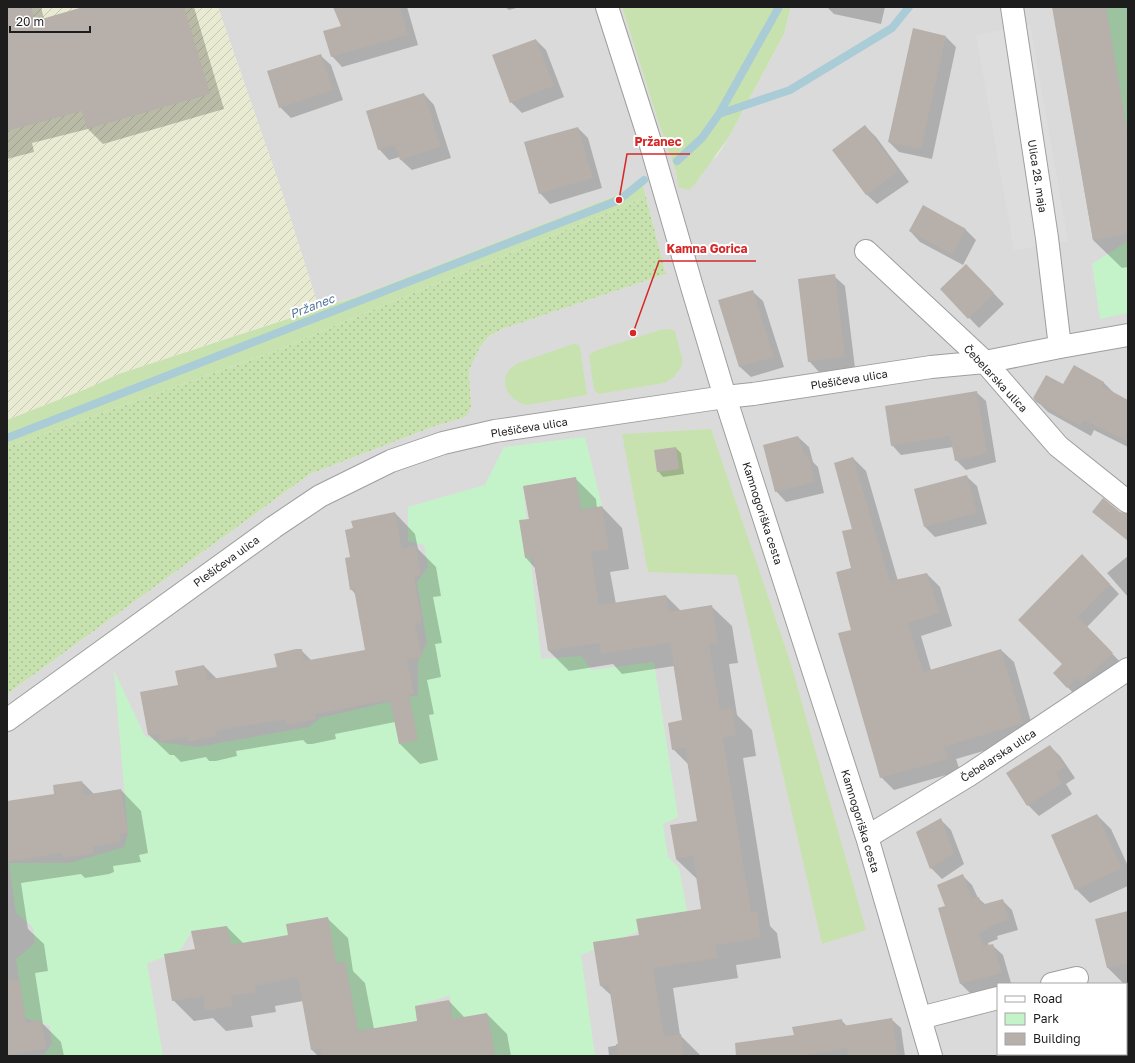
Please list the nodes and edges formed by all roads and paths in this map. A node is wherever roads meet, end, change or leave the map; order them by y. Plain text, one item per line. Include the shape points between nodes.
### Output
1 (607, 7) edge
2 (1012, 7) edge
3 (866, 251) dead end
4 (1128, 335) edge
5 (1060, 346) junction
6 (985, 362) junction
7 (725, 397) junction
8 (1128, 502) edge
9 (1128, 669) edge
10 (7, 720) edge
11 (867, 838) junction
12 (1077, 978) dead end
13 (1056, 983) edge
14 (997, 998) edge
15 (920, 1018) junction
16 (931, 1056) edge

1 - 7 street, Kamnogoriška cesta via 648,135
2 - 5 street, Ulica 28. maja via 1047,238
3 - 6 street, Čebelarska ulica
4 - 5 street, Plešičeva ulica
5 - 6 street, Plešičeva ulica
6 - 7 street, Plešičeva ulica via 931,367
6 - 8 street, Čebelarska ulica via 1058,446
7 - 10 street, Plešičeva ulica via 495,431 442,443 391,461 320,496 274,527
7 - 11 street, Kamnogoriška cesta
9 - 11 street, Čebelarska ulica via 969,775
11 - 15 street, Kamnogoriška cesta
12 - 13 street
14 - 15 street
15 - 16 street, Kamnogoriška cesta

